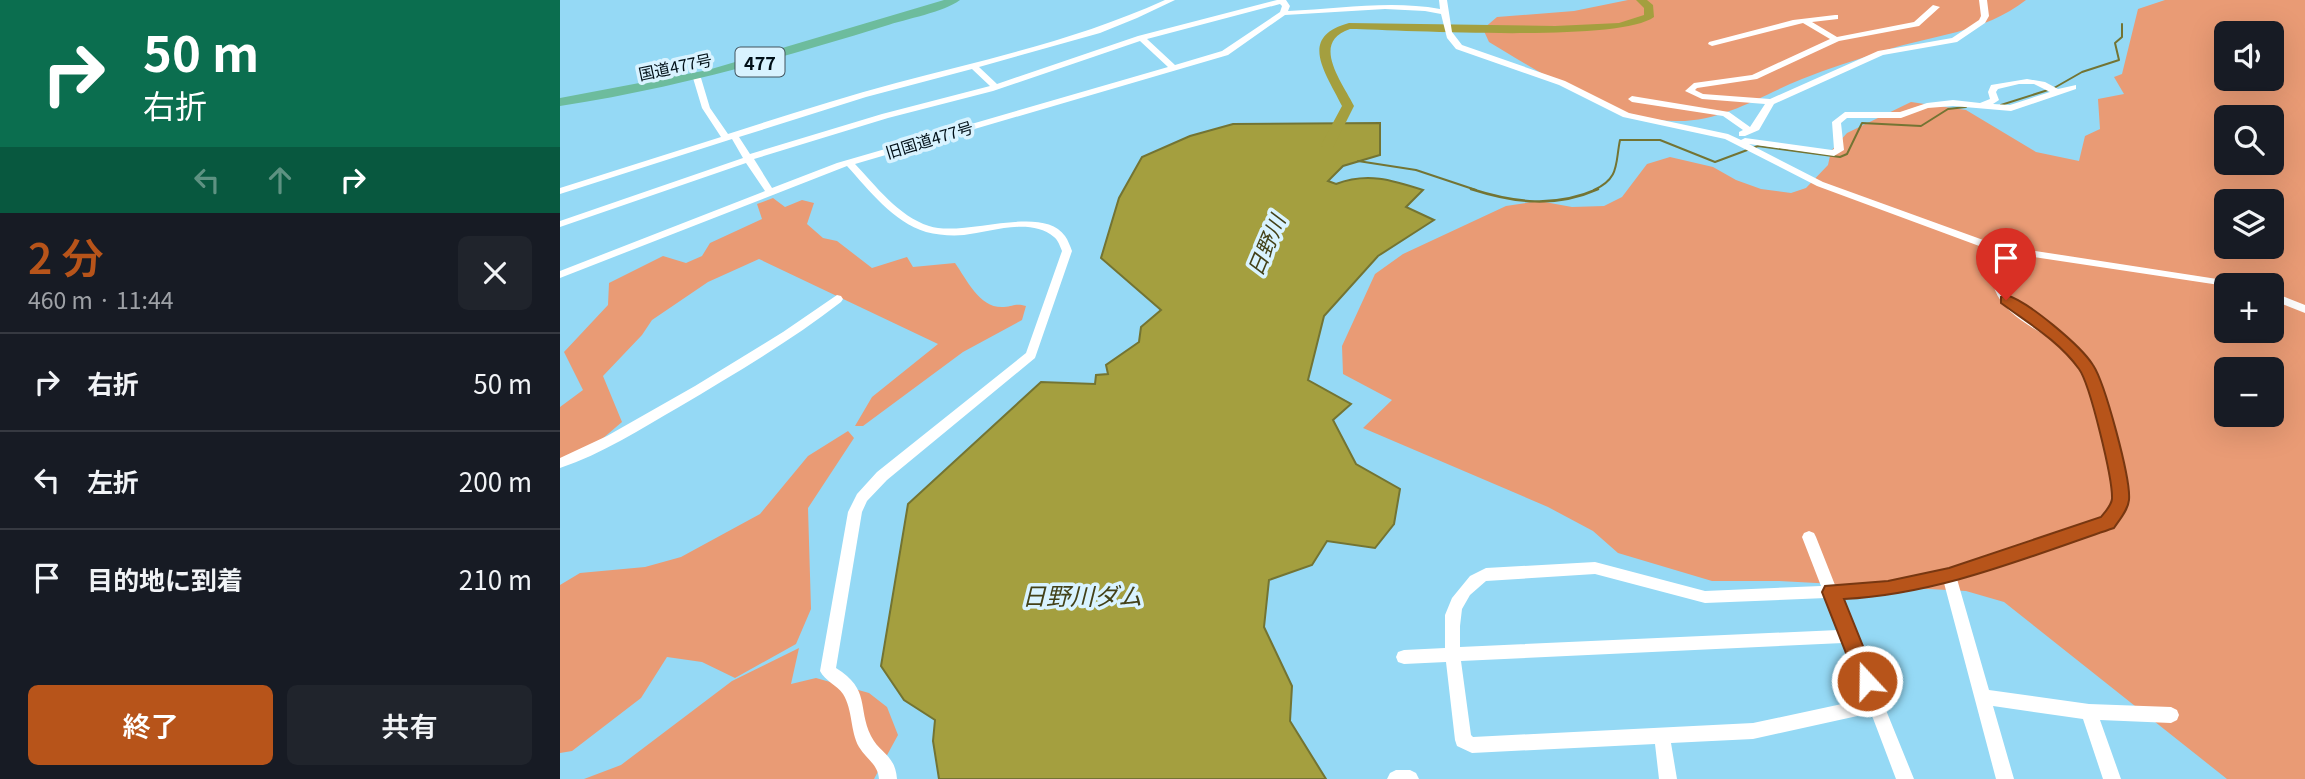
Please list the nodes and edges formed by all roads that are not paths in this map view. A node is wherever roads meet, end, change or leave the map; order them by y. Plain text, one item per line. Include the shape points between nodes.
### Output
1 (955, 0) edge
2 (1443, 0) edge
3 (1983, 0) edge
4 (1165, 1) edge
5 (1282, 1) edge
6 (1936, 8) dead end
7 (1283, 13) junction
8 (1444, 14) junction
9 (1835, 17) dead end
10 (1802, 20) junction
11 (1120, 25) joint
12 (1138, 37) junction
13 (1835, 39) junction
14 (1712, 44) dead end
15 (975, 68) junction
16 (1174, 68) junction
17 (697, 78) junction
18 (995, 87) junction
19 (2073, 87) dead end
20 (2054, 90) junction
21 (1632, 99) dead end
22 (560, 102) edge
23 (1771, 102) junction
24 (1986, 106) junction
25 (1749, 131) junction
26 (1728, 137) junction
27 (731, 138) junction
28 (1743, 143) junction
29 (748, 159) junction
30 (849, 163) junction
31 (560, 191) edge
32 (770, 192) junction
33 (560, 224) edge
34 (1995, 248) junction
35 (560, 275) edge
36 (2214, 281) edge
37 (837, 299) dead end
38 (2284, 301) edge
39 (2305, 309) edge
40 (560, 463) edge
41 (1809, 537) dead end
42 (1949, 576) junction
43 (1832, 592) junction
44 (1849, 636) junction
45 (1454, 655) junction
46 (1404, 657) dead end
47 (1983, 697) junction
48 (1876, 704) junction
49 (2089, 712) junction
50 (2171, 715) dead end
51 (1662, 737) junction
52 (888, 779) edge
53 (1396, 779) edge
54 (1410, 779) edge
55 (1668, 779) edge
56 (1905, 779) edge
57 (2005, 779) edge
58 (2112, 779) edge

1 - 17 highway, 国道477号 / 477
2 - 8 street
3 - 23 street via 1982,21 1954,40 1881,53
4 - 11 street
5 - 7 street via 1286,6
5 - 12 street
6 - 13 street via 1916,24
7 - 8 street via 1382,6 1425,8
7 - 16 street, 旧国道477号 via 1225,53
8 - 26 street via 1451,38 1459,47 1562,83 1626,116
9 - 10 street
10 - 13 street
10 - 14 street
11 - 15 street
12 - 16 street
12 - 18 street
13 - 23 street via 1754,77 1689,88 1696,95
15 - 18 street
15 - 27 street via 783,118
16 - 30 street, 旧国道477号
17 - 22 highway, 国道477号 / 477
17 - 27 street via 706,108
18 - 29 street
19 - 20 street
20 - 24 street via 2011,108
20 - 24 street via 2026,80 1998,86 1992,89 1995,100
21 - 25 street via 1726,114
23 - 25 street via 1763,119
24 - 28 street via 1953,103 1901,115 1845,115 1836,122 1839,150 1834,153
25 - 26 street
26 - 28 street
27 - 29 street
27 - 31 street
28 - 34 street via 1820,184
29 - 32 street
29 - 33 street
30 - 32 street, 旧国道477号
30 - 52 street via 898,214 920,226 956,234 1013,224 1042,226 1060,236 1067,251 1031,355 882,476 855,512 828,671 853,693 863,738 885,762
32 - 35 street, 旧国道477号
34 - 36 street
34 - 42 street via 1999,286 2006,300 2056,336 2087,368 2120,499 2108,523
37 - 40 street via 616,436 572,462
38 - 39 street
41 - 43 street
42 - 43 street via 1888,589
42 - 47 street
43 - 44 street
43 - 45 street via 1705,597 1595,568 1486,573 1476,577 1452,616
44 - 45 street
44 - 48 street
45 - 46 street
45 - 51 street via 1466,743
47 - 49 street
47 - 57 street
48 - 51 street via 1753,731
48 - 56 street
49 - 50 street
49 - 58 street
51 - 55 street
53 - 54 street

